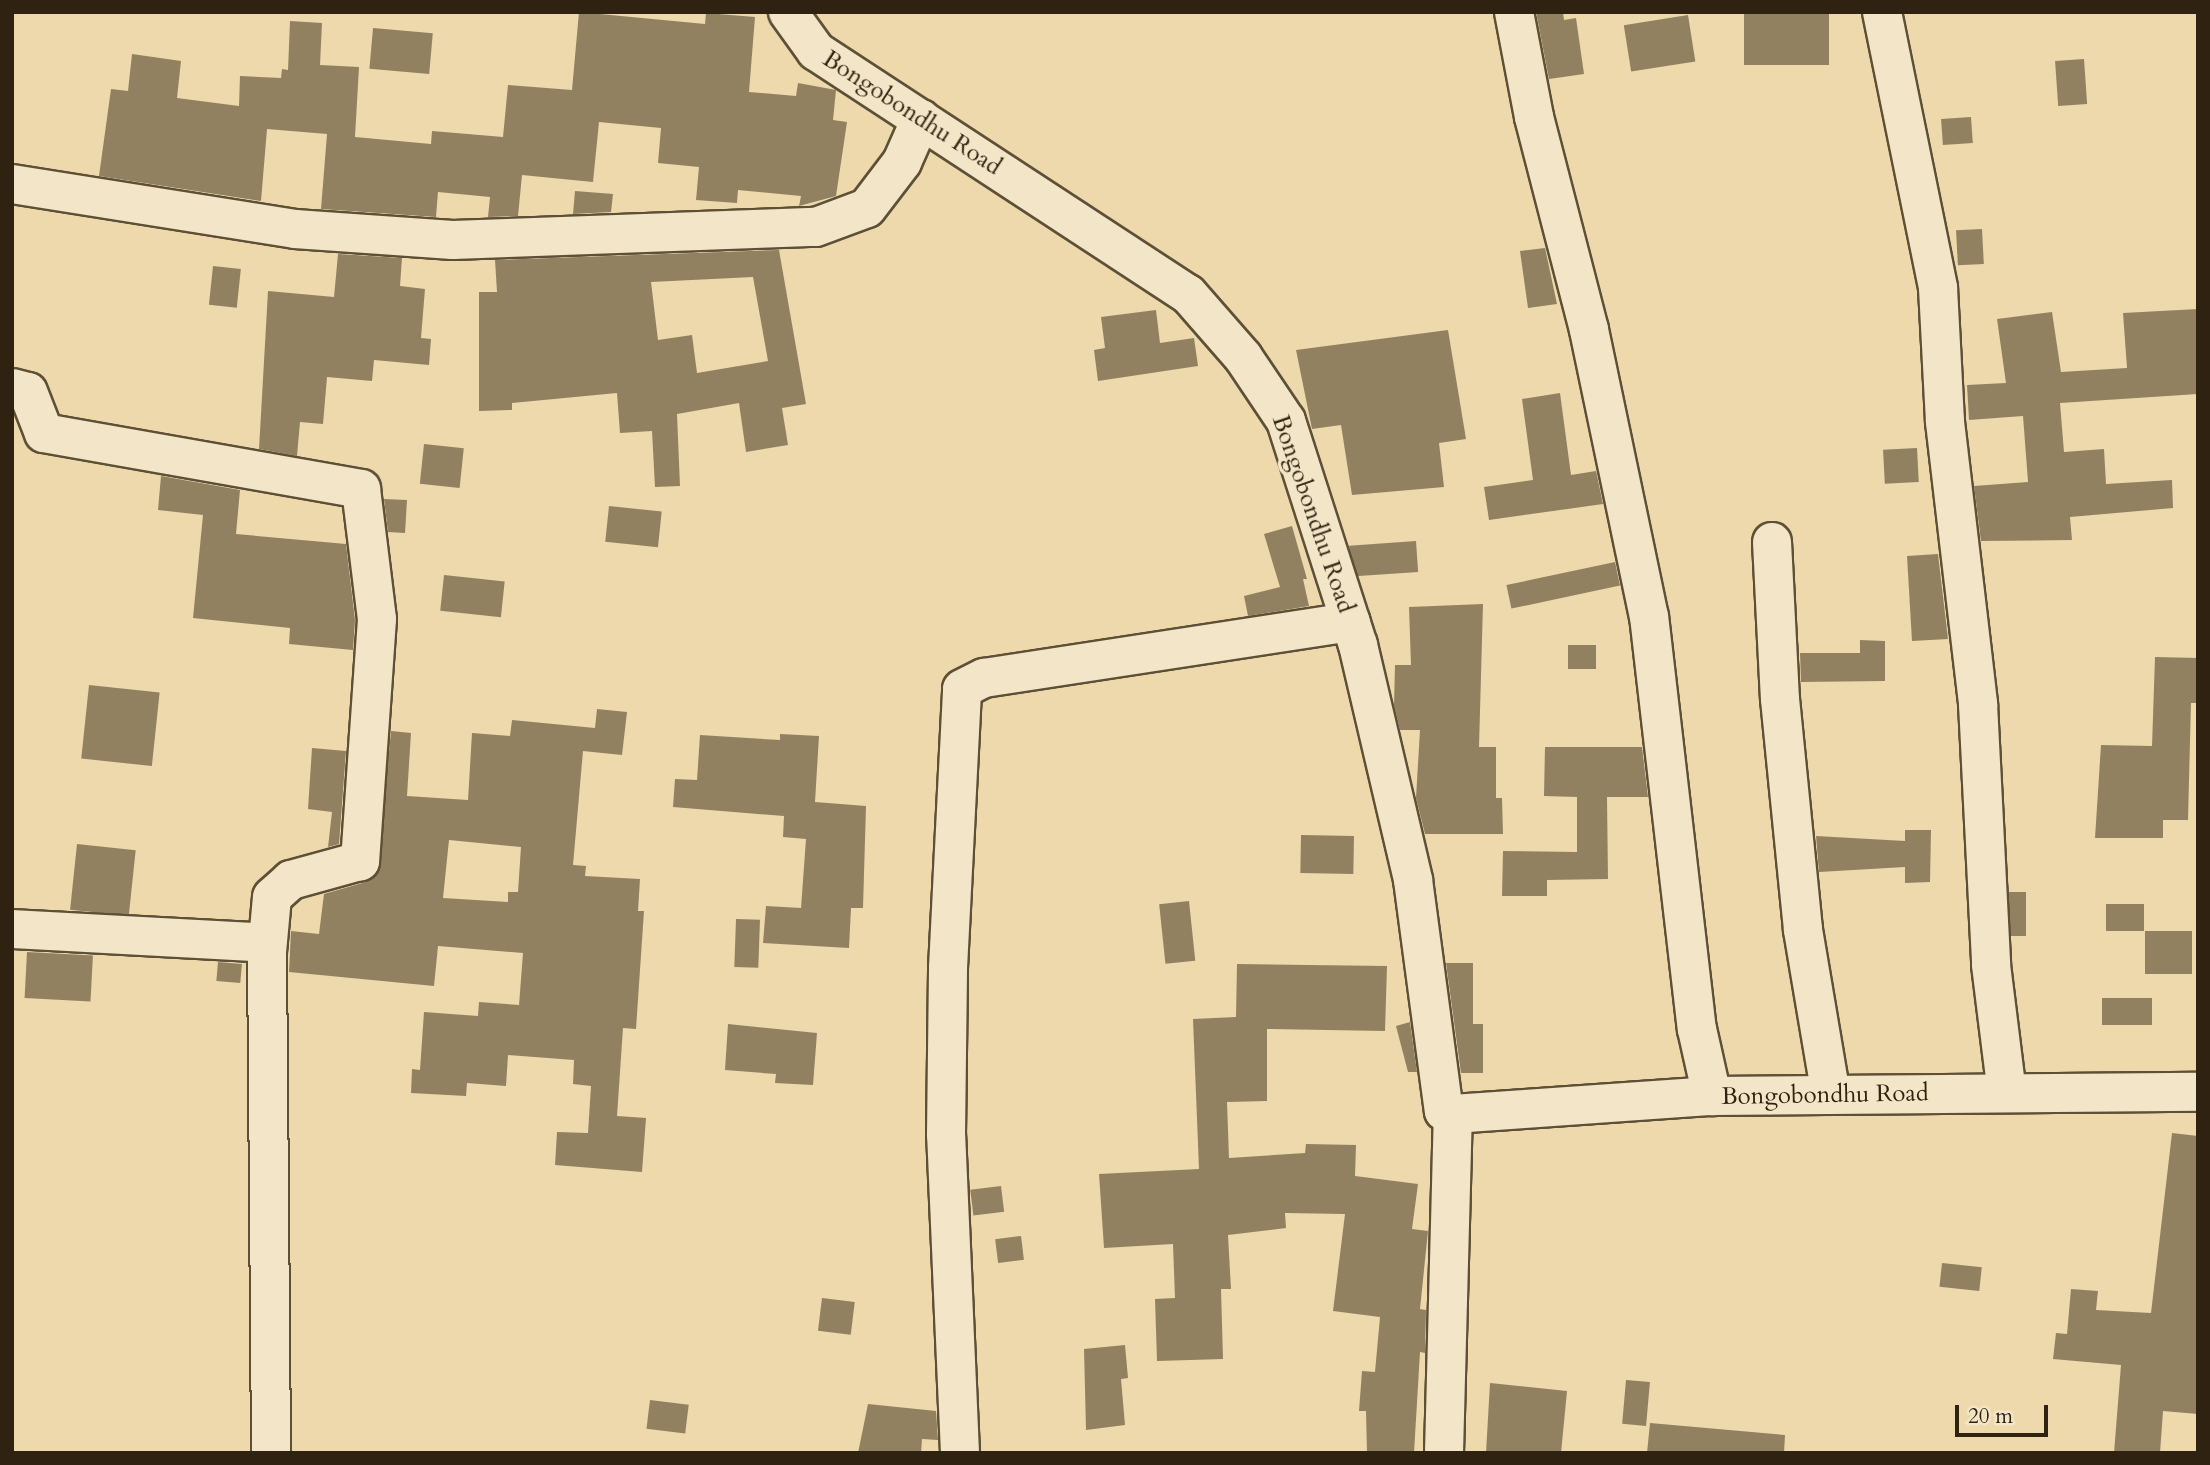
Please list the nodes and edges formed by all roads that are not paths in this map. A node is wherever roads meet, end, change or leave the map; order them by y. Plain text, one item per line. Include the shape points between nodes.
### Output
1 (788, 12) edge
2 (1514, 12) edge
3 (1882, 12) edge
4 (920, 119) junction
5 (12, 184) edge
6 (12, 388) edge
7 (1772, 542) dead end
8 (1351, 622) junction
9 (12, 929) edge
10 (267, 943) junction
11 (2198, 1092) edge
12 (2007, 1093) junction
13 (1831, 1095) junction
14 (1712, 1097) junction
15 (1453, 1114) junction
16 (271, 1453) edge
17 (960, 1453) edge
18 (1444, 1453) edge

1 - 4 street, Bongobondhu Road via 816,51
2 - 14 street via 1534,117 1589,330 1649,616 1697,1028
3 - 12 street via 1938,288 1945,422 1978,704 1991,965
4 - 5 street via 902,162 867,208 816,226 453,240 295,229
4 - 8 street, Bongobondhu Road via 1188,294 1243,357 1286,421
6 - 10 street via 28,391 44,433 361,489 377,619 360,861 291,880 272,897
7 - 13 street via 1780,699 1803,930
8 - 15 street, Bongobondhu Road via 1413,880 1439,1103
8 - 17 street via 984,678 962,689 948,968 946,1135
9 - 10 street
10 - 16 street via 264,1059 272,1228
11 - 12 street, Bongobondhu Road
12 - 13 street, Bongobondhu Road
13 - 14 street, Bongobondhu Road
14 - 15 street, Bongobondhu Road
15 - 18 street

